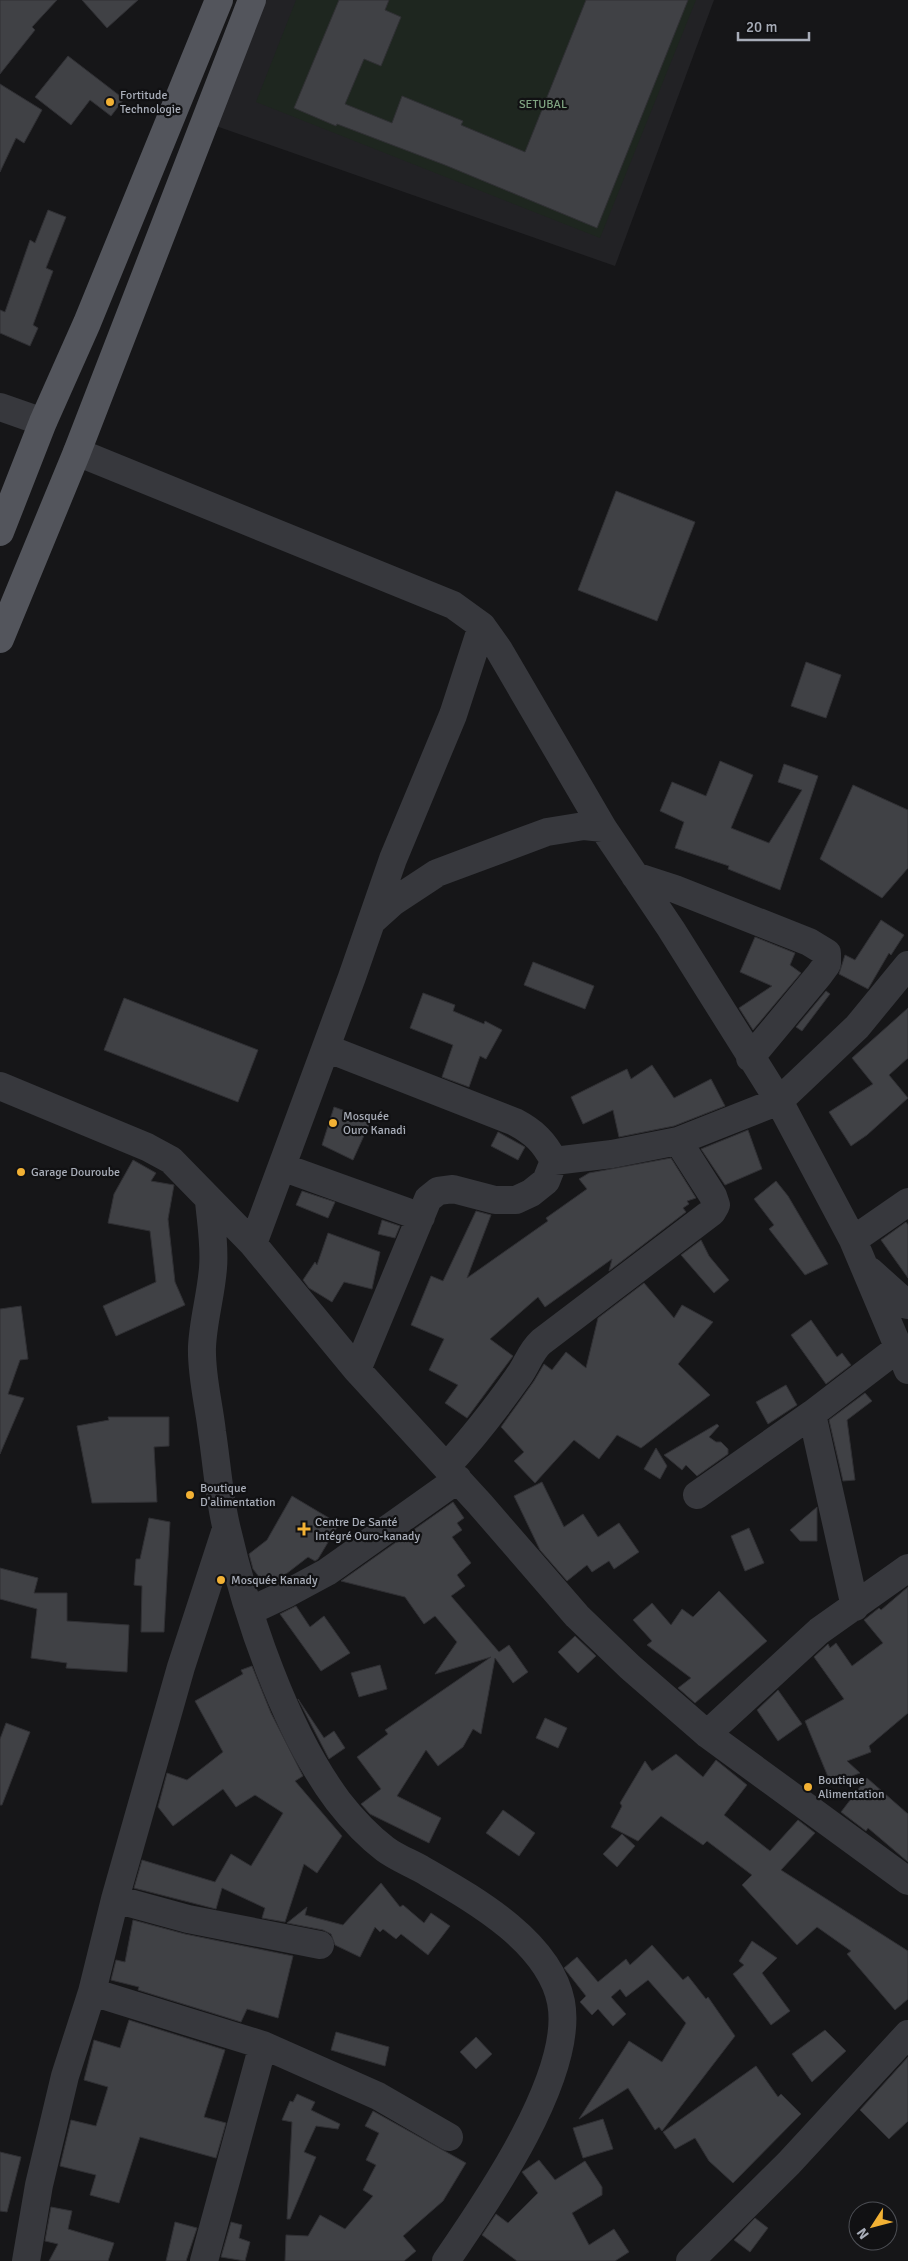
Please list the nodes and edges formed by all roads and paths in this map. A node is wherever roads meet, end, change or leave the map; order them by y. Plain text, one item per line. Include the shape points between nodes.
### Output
1 (220, 0) edge
2 (252, 0) edge
3 (0, 407) edge
4 (43, 422) junction
5 (77, 452) junction
6 (0, 532) edge
7 (482, 626) junction
8 (0, 639) edge
9 (603, 828) junction
10 (635, 876) junction
11 (373, 920) junction
12 (908, 965) edge
13 (326, 1048) junction
14 (750, 1058) junction
15 (0, 1086) edge
16 (779, 1102) junction
17 (678, 1141) junction
18 (554, 1161) junction
19 (282, 1167) junction
20 (209, 1201) junction
21 (908, 1202) edge
22 (421, 1218) junction
23 (852, 1240) junction
24 (253, 1244) junction
25 (865, 1268) junction
26 (908, 1305) edge
27 (903, 1359) edge
28 (357, 1370) junction
29 (812, 1414) junction
30 (452, 1473) junction
31 (697, 1495) dead end
32 (226, 1529) junction
33 (908, 1568) edge
34 (855, 1607) junction
35 (250, 1611) junction
36 (707, 1734) junction
37 (908, 1881) edge
38 (115, 1898) junction
39 (320, 1945) dead end
40 (92, 1992) junction
41 (908, 2034) edge
42 (263, 2046) junction
43 (449, 2137) dead end
44 (26, 2261) edge
45 (204, 2261) edge
46 (446, 2261) edge
47 (690, 2261) edge

1 - 4 main road
2 - 5 main road
3 - 4 street
4 - 6 main road
5 - 7 street via 453,605
5 - 8 main road
7 - 9 street
7 - 11 street via 453,715 393,859
9 - 10 street
9 - 11 street via 584,826 547,832 437,873 393,902
10 - 14 street
10 - 14 street via 809,942 827,953 827,964 819,975
11 - 13 street
12 - 16 street via 856,1027
13 - 18 street via 515,1122 533,1132 546,1145
13 - 19 street
14 - 16 street
15 - 20 street via 147,1147 177,1165
16 - 17 street
16 - 23 street
17 - 18 street
17 - 30 street via 713,1196 716,1205 712,1212 532,1351 518,1377 478,1430
18 - 22 street via 546,1181 516,1200 495,1200 453,1189 438,1192 428,1199
19 - 22 street
19 - 24 street
20 - 24 street
20 - 32 street via 214,1265 202,1348
21 - 23 street
22 - 28 street
23 - 25 street
24 - 28 street
25 - 26 street
25 - 27 street
27 - 29 street
28 - 30 street
29 - 31 street
29 - 34 street
30 - 35 street via 327,1572
30 - 36 street via 577,1616
32 - 35 street
32 - 38 street via 181,1667
33 - 34 street
34 - 36 street via 819,1631
35 - 46 street via 282,1702 338,1800 364,1832 388,1852 460,1892 535,1950 550,1972 561,2003 560,2037 553,2074 503,2173
36 - 37 street
38 - 39 street via 188,1919
38 - 40 street
40 - 42 street
40 - 44 street via 65,2076 39,2185
41 - 47 street via 788,2164
42 - 43 street via 378,2096
42 - 45 street

